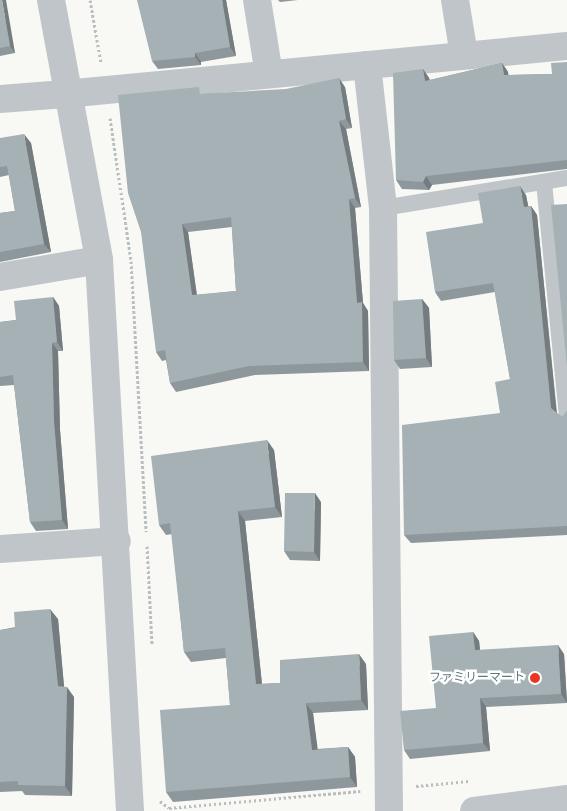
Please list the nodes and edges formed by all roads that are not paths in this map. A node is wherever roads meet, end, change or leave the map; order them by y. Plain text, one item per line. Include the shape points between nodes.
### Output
1 (51, 0) edge
2 (257, 0) edge
3 (455, 0) edge
4 (567, 46) edge
5 (464, 55) junction
6 (367, 66) junction
7 (269, 74) junction
8 (65, 94) junction
9 (0, 99) edge
10 (567, 178) edge
11 (544, 182) junction
12 (383, 208) junction
13 (99, 260) junction
14 (0, 277) edge
15 (567, 416) edge
16 (117, 541) junction
17 (0, 549) edge
18 (388, 799) edge
19 (557, 804) edge
20 (130, 811) edge
21 (474, 811) edge

1 - 8 street
2 - 7 street
3 - 5 street
4 - 5 street
5 - 6 street
6 - 7 street
6 - 12 street
7 - 8 street
8 - 9 street
8 - 13 street
10 - 11 lane
11 - 12 lane
11 - 15 lane
12 - 18 street
13 - 14 street
13 - 16 street
16 - 17 street
16 - 20 street
19 - 21 street

